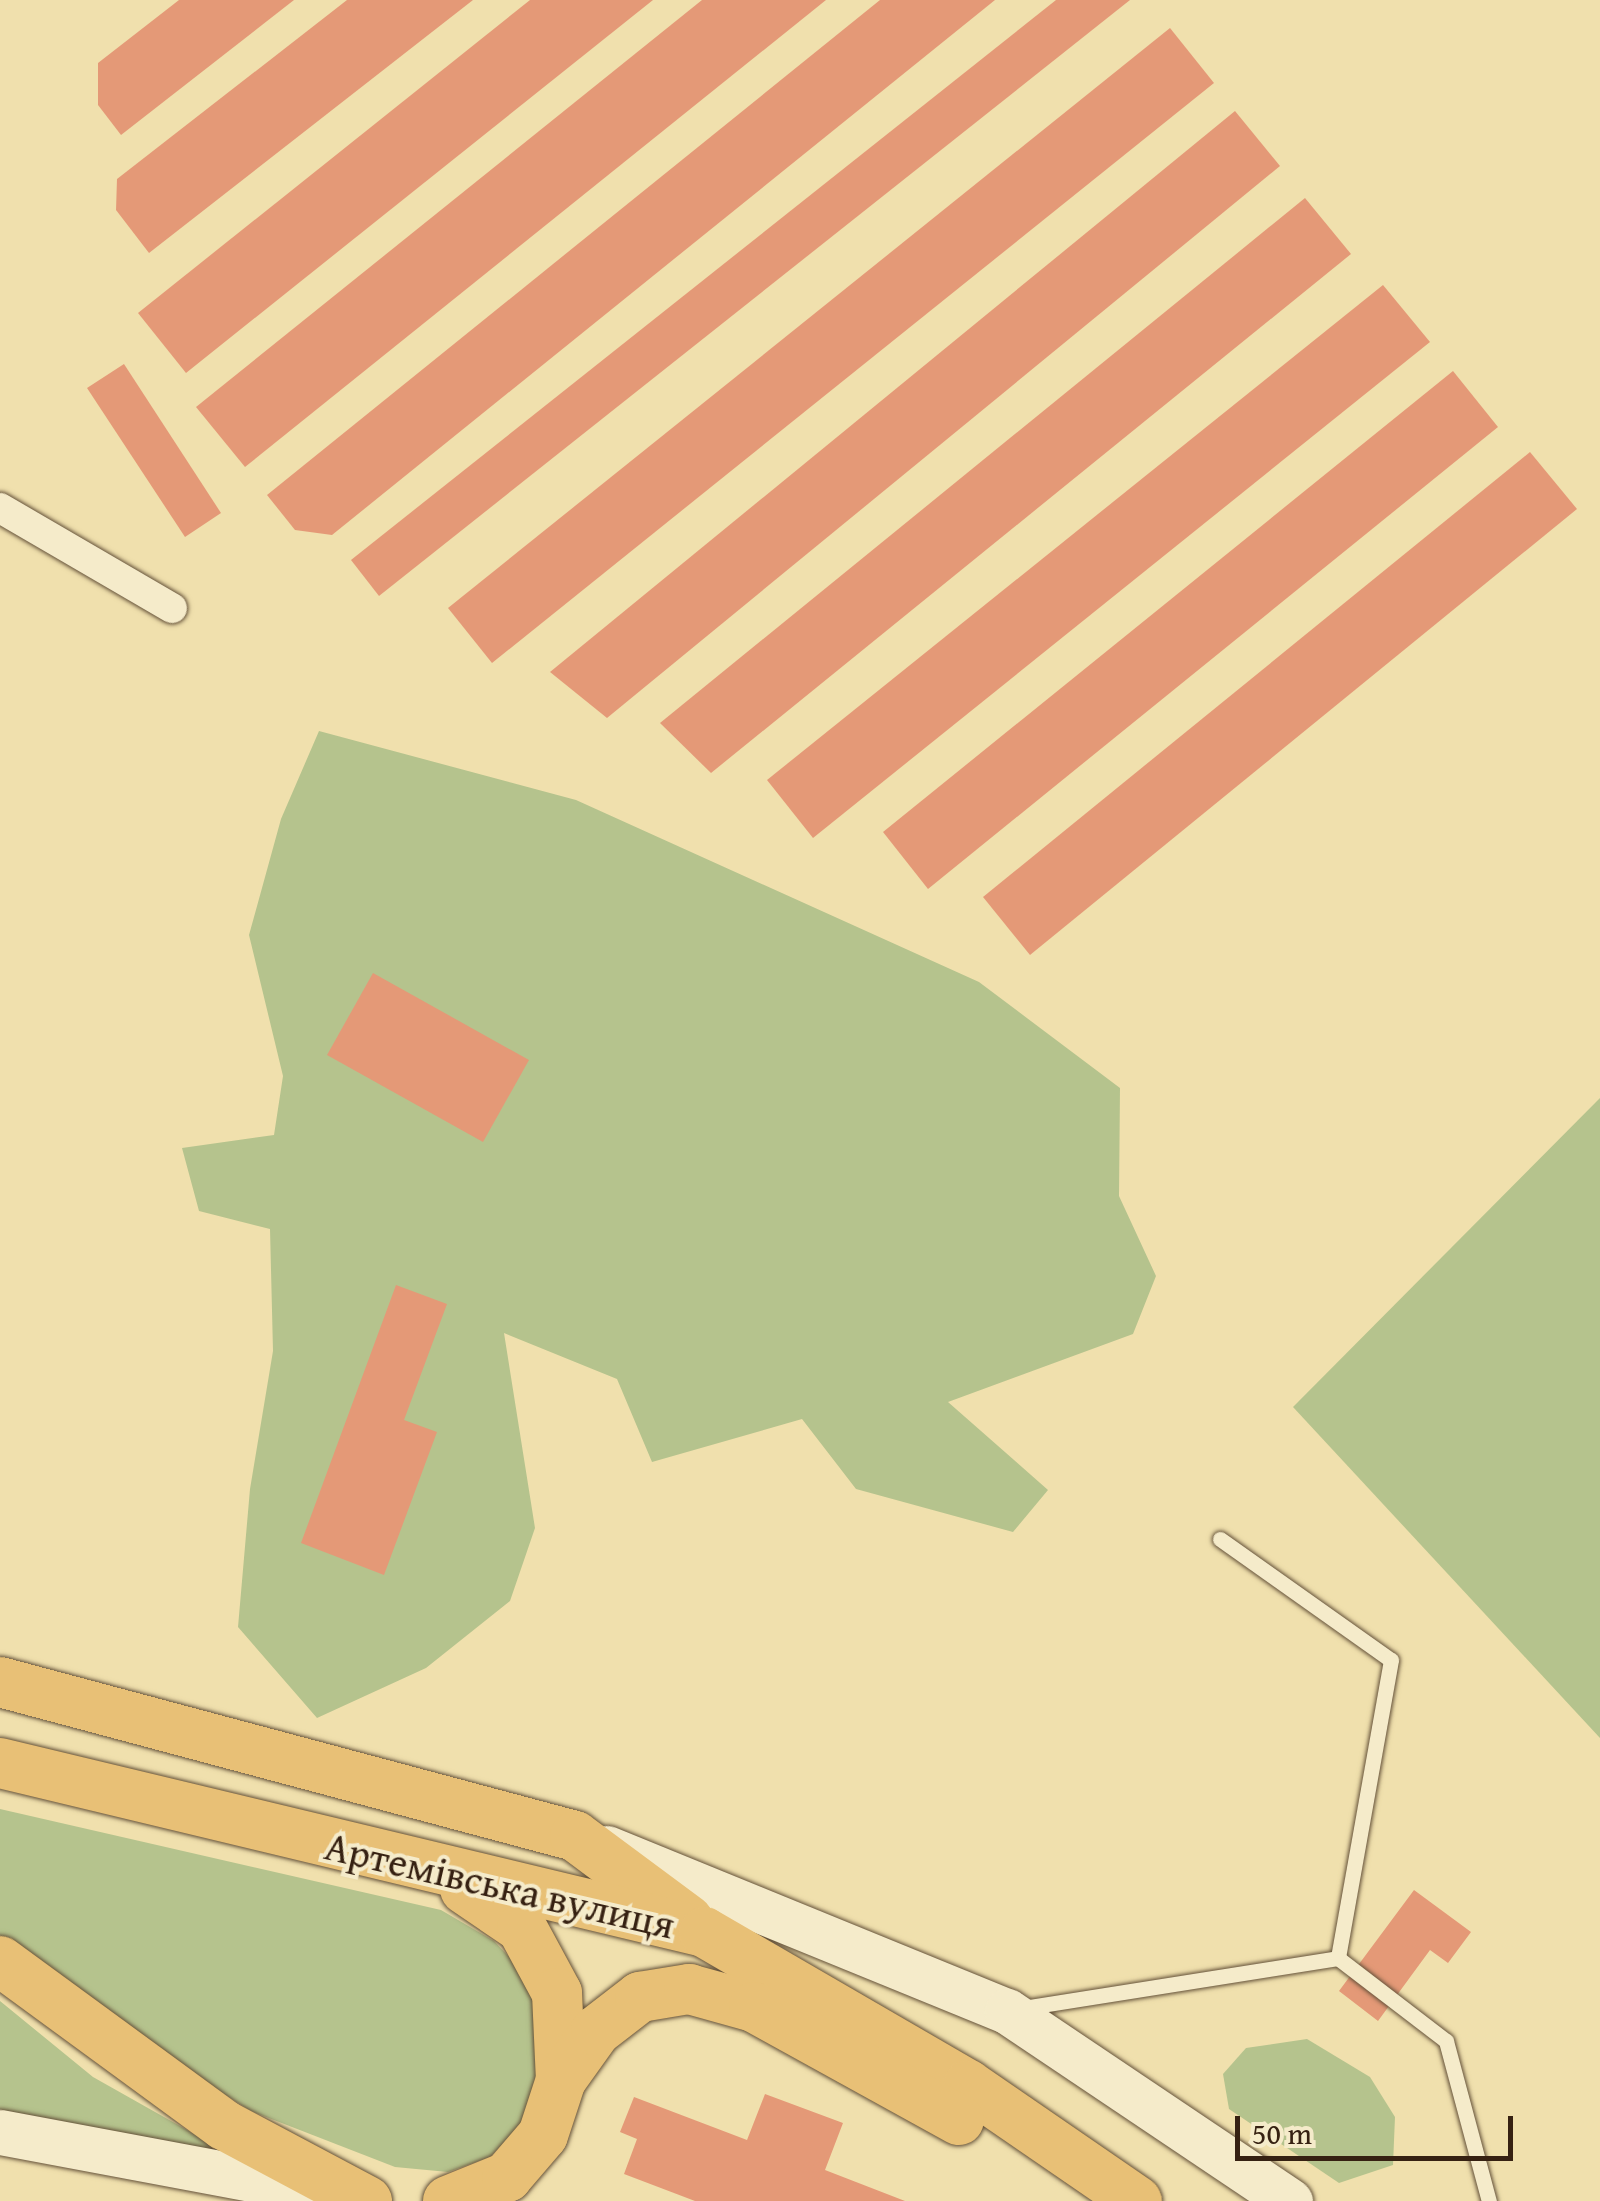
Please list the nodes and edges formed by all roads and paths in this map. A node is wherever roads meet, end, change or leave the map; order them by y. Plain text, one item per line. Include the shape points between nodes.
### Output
1 (0, 508) edge
2 (172, 608) dead end
3 (1220, 1539) dead end
4 (0, 1682) edge
5 (0, 1762) edge
6 (575, 1836) junction
7 (443, 1874) junction
8 (704, 1932) junction
9 (1338, 1958) junction
10 (0, 1961) edge
11 (1007, 2010) junction
12 (561, 2080) junction
13 (958, 2099) junction
14 (0, 2132) edge
15 (367, 2201) edge
16 (448, 2201) edge
17 (1079, 2201) edge
18 (1137, 2201) edge
19 (1290, 2201) edge
20 (1489, 2201) edge

1 - 2 street
3 - 9 lane via 1391,1660
4 - 6 main road
5 - 7 main road, Артемівська вулиця
6 - 8 main road
6 - 11 main road
7 - 8 main road, Артемівська вулиця
7 - 12 main road via 522,1928 557,1993
8 - 13 main road, Артемівська вулиця
9 - 11 lane
9 - 20 lane via 1446,2041
10 - 15 main road via 224,2125
11 - 19 main road
12 - 13 main road, Артемівська вулиця via 596,2031 640,1997 689,1989 754,2007
12 - 16 main road, Артемівська вулиця via 543,2135 507,2176
13 - 17 main road
13 - 18 main road
14 - 15 main road

